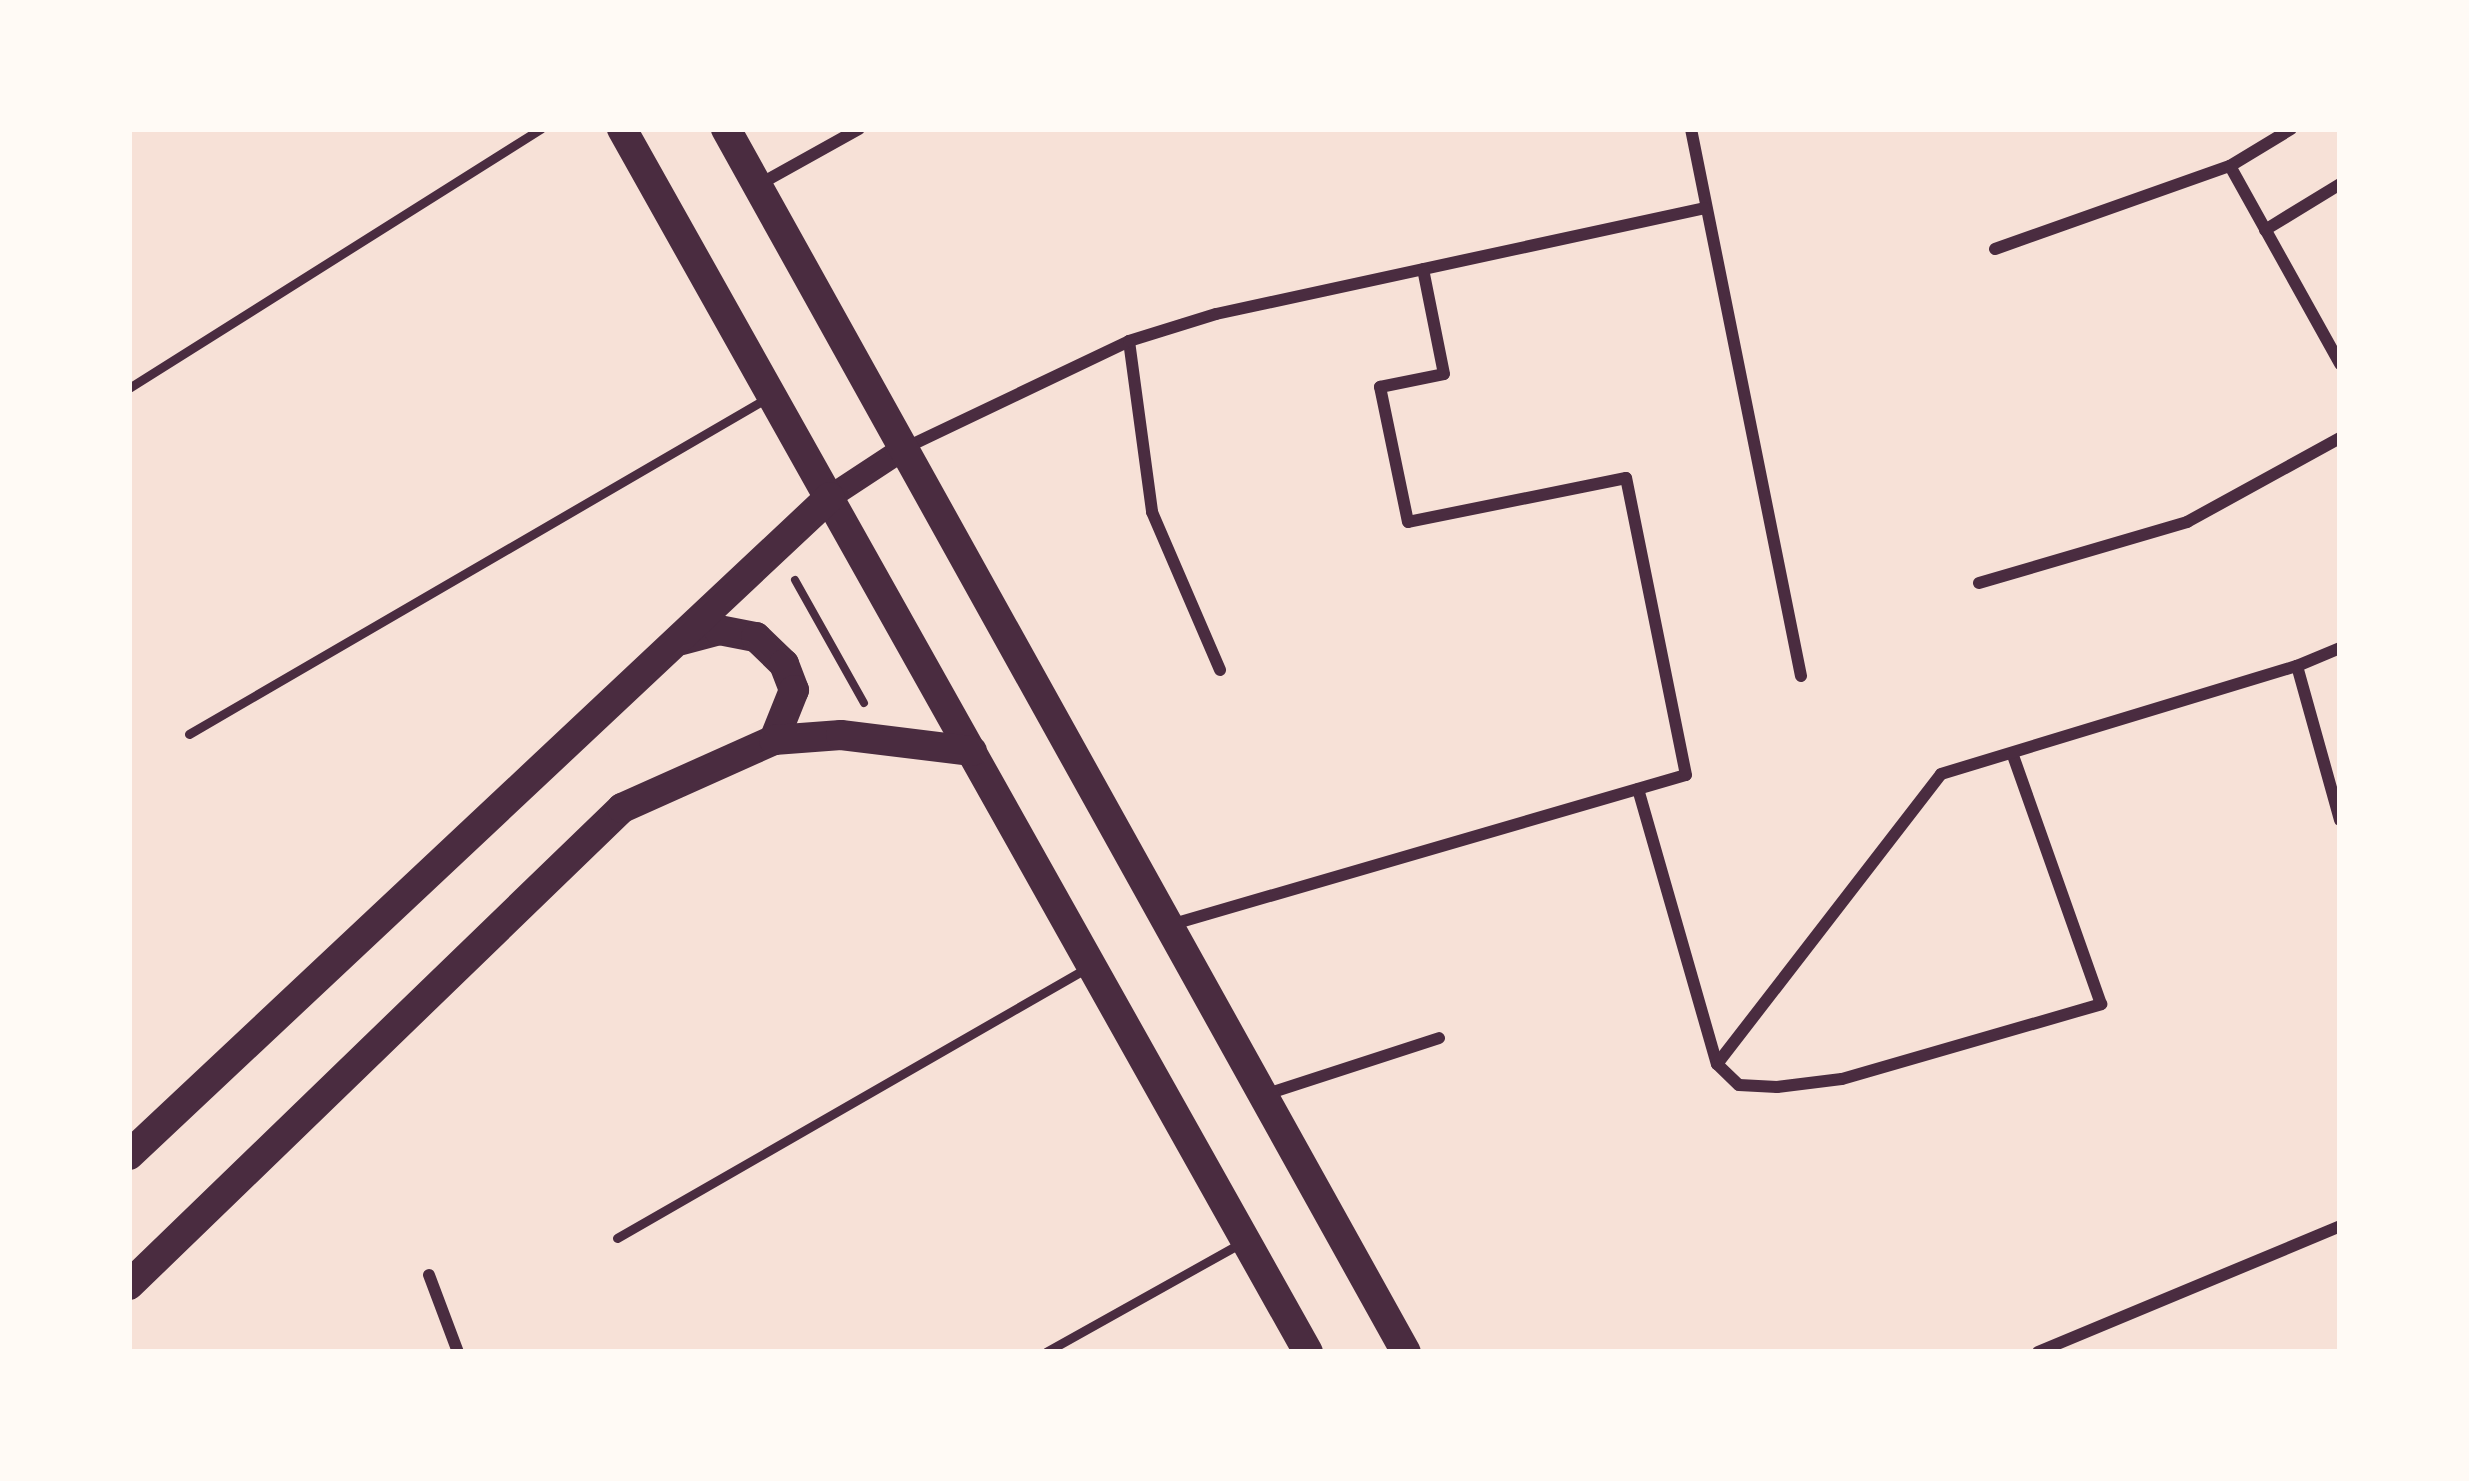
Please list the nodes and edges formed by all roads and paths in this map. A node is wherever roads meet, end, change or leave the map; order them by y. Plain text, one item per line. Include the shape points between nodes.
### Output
1 (541, 129) edge
2 (622, 129) edge
3 (726, 129) edge
4 (859, 129) edge
5 (1691, 129) edge
6 (2291, 129) edge
7 (2230, 166) junction
8 (760, 184) junction
9 (2340, 184) edge
10 (1705, 208) junction
11 (2265, 230) junction
12 (1995, 249) dead end
13 (1423, 269) junction
14 (1129, 341) junction
15 (2340, 364) edge
16 (129, 388) edge
17 (773, 394) junction
18 (2340, 438) edge
19 (906, 447) junction
20 (830, 496) junction
21 (777, 548) junction
22 (1979, 583) dead end
23 (676, 641) junction
24 (2340, 648) edge
25 (2297, 666) junction
26 (1220, 670) dead end
27 (1801, 676) dead end
28 (189, 734) dead end
29 (774, 740) junction
30 (885, 741) junction
31 (972, 751) junction
32 (2012, 753) junction
33 (1638, 789) junction
34 (2340, 820) edge
35 (1169, 926) junction
36 (1092, 965) junction
37 (1439, 1038) dead end
38 (1717, 1064) junction
39 (1264, 1095) junction
40 (129, 1154) edge
41 (2340, 1226) edge
42 (616, 1238) dead end
43 (1245, 1240) junction
44 (429, 1275) dead end
45 (129, 1285) edge
46 (458, 1352) edge
47 (1046, 1352) edge
48 (1308, 1352) edge
49 (1406, 1352) edge
50 (2038, 1352) edge

1 - 16 lane
2 - 17 main road
3 - 8 main road
4 - 8 street
5 - 10 street
6 - 7 street
7 - 11 street
7 - 12 street
8 - 19 main road
9 - 11 street
10 - 13 street
10 - 27 street
11 - 15 street
13 - 14 street
13 - 33 street via 1444,374 1380,387 1408,522 1626,478 1687,775
14 - 19 street
14 - 26 street via 1152,512
17 - 20 main road
17 - 28 lane
18 - 22 street via 2187,521
19 - 20 main road
19 - 35 main road
20 - 21 main road
20 - 31 main road
21 - 23 main road
21 - 30 path
23 - 29 main road via 719,629 756,637 784,664 794,690
23 - 40 main road
24 - 25 street
25 - 32 street
25 - 34 street
29 - 30 main road
29 - 45 main road via 622,808
30 - 31 main road
31 - 36 main road
32 - 38 street via 1941,775
32 - 38 street via 2102,1004 1842,1079 1739,1085
33 - 35 street
33 - 38 street
35 - 39 main road
36 - 42 lane
36 - 43 main road
37 - 39 street
39 - 49 main road
41 - 50 street
43 - 47 lane
43 - 48 main road
44 - 46 street

